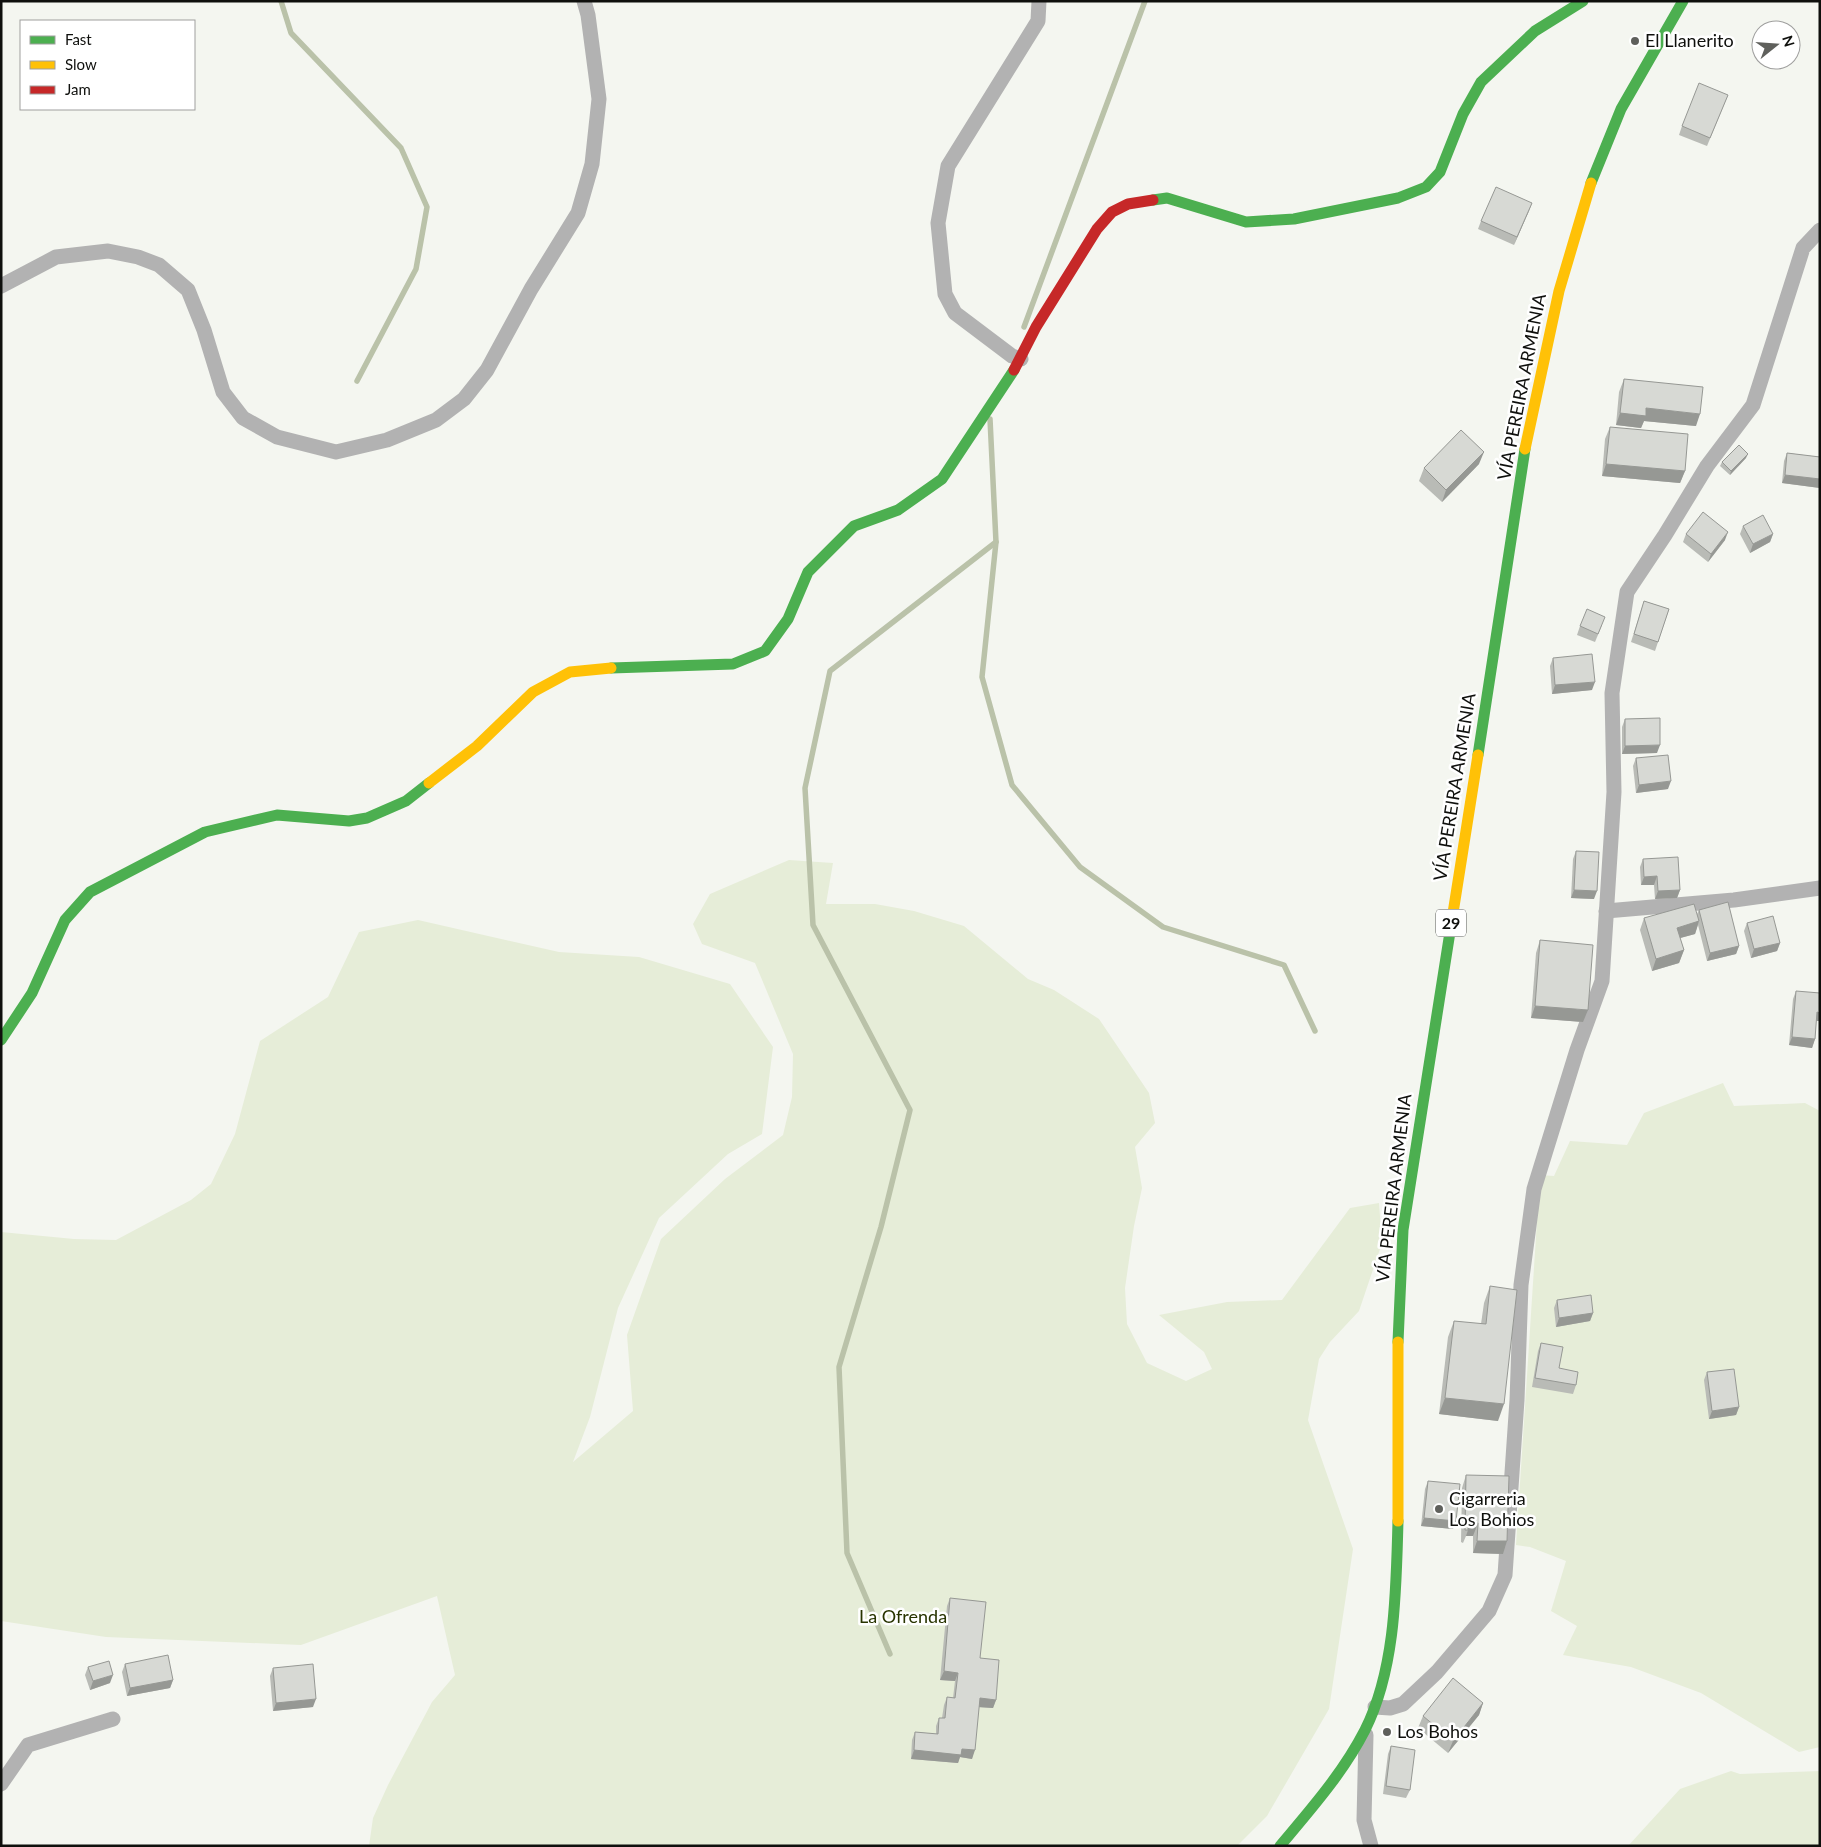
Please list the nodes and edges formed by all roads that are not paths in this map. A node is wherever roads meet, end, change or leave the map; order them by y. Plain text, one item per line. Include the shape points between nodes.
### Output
1 (584, 1) edge
2 (1039, 1) edge
3 (1583, 1) edge
4 (1683, 1) edge
5 (1820, 230) edge
6 (1, 286) edge
7 (1021, 359) junction
8 (1820, 888) edge
9 (1606, 911) junction
10 (1, 1040) edge
11 (1375, 1707) junction
12 (113, 1719) dead end
13 (1366, 1728) junction
14 (1, 1784) edge
15 (1280, 1846) edge
16 (1371, 1846) edge

1 - 6 street via 599,99 592,164 578,213 531,289 487,370 464,399 436,420 387,440 336,452 277,437 243,418 223,392 188,290 159,265 138,257 108,251 56,257
2 - 7 street via 1038,21 948,166 938,222 945,294 955,313 1012,356
3 - 7 street via 1535,31 1481,82 1463,114 1440,172 1426,186 1398,198 1294,219 1246,222 1167,198 1128,204 1112,212 1096,229 1036,327
4 - 11 street, VÍA PEREIRA ARMENIA / 29 via 1641,71 1605,144 1568,257 1541,363 1403,1230 1397,1305 1396,1566 1389,1644
5 - 9 street via 1803,248 1753,405 1707,466 1627,592 1612,693 1614,792
7 - 10 street via 942,479 898,510 854,526 808,572 788,619 764,651 734,664 570,672 533,692 477,746 406,801 367,818 349,820 277,815 205,832 90,892 64,920 32,994
8 - 9 street via 1734,900
9 - 11 street via 1602,981 1534,1189 1521,1285 1505,1575 1489,1611 1437,1672 1403,1704 1390,1708
11 - 13 street, VÍA PEREIRA ARMENIA / 29
12 - 14 street via 28,1745
13 - 15 street, VÍA PEREIRA ARMENIA / 29 via 1331,1784
13 - 16 street via 1364,1820

